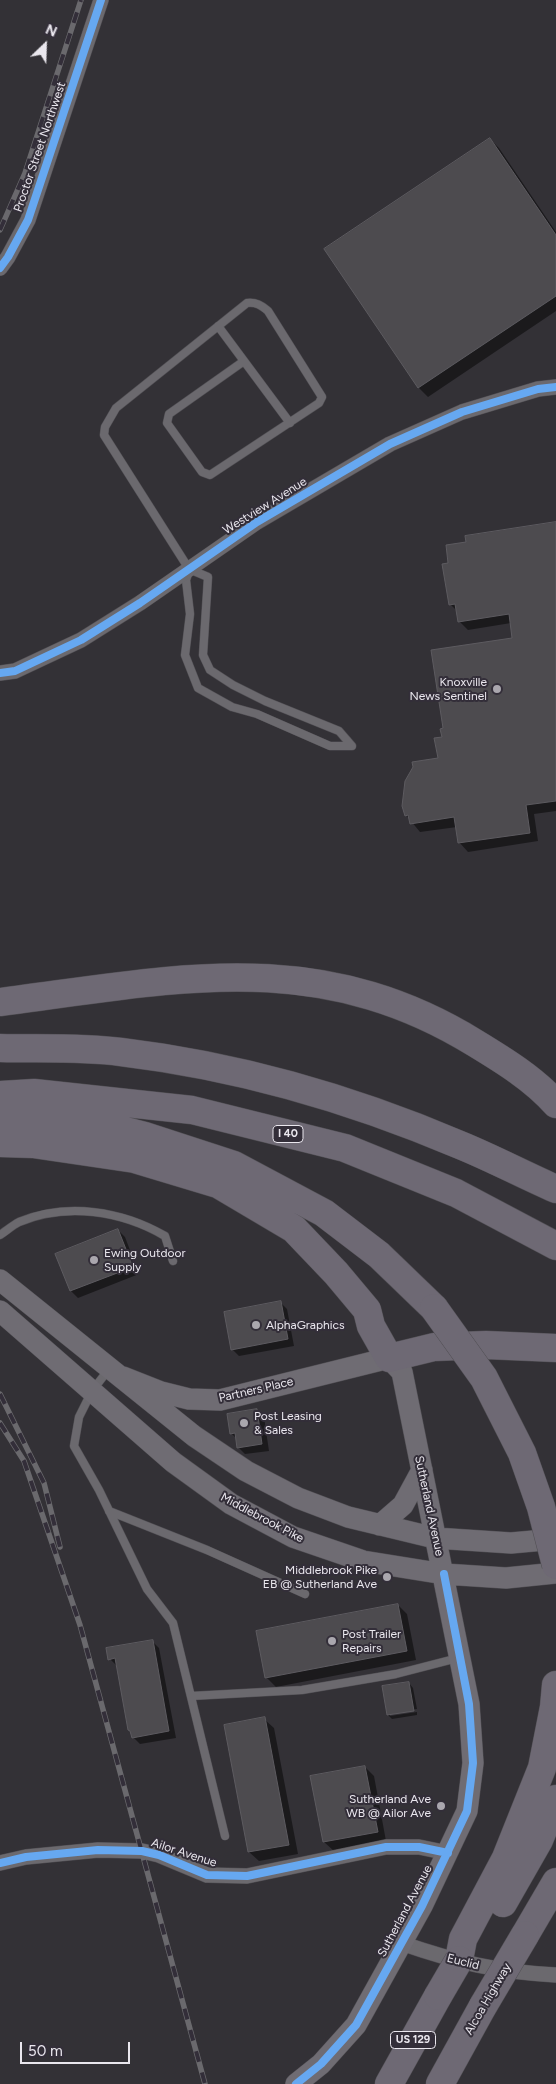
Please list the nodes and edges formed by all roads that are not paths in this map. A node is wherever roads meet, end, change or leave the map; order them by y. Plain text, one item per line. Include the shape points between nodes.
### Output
1 (101, 0) edge
2 (0, 268) edge
3 (218, 326) junction
4 (244, 362) junction
5 (556, 387) edge
6 (290, 423) junction
7 (190, 569) junction
8 (0, 673) edge
9 (0, 1002) edge
10 (0, 1048) edge
11 (0, 1095) edge
12 (556, 1104) edge
13 (0, 1119) edge
14 (0, 1143) edge
15 (556, 1189) edge
16 (0, 1235) edge
17 (556, 1246) edge
18 (173, 1261) dead end
19 (0, 1280) edge
20 (0, 1311) edge
21 (556, 1348) edge
22 (389, 1358) junction
23 (117, 1373) junction
24 (92, 1391) junction
25 (194, 1436) junction
26 (422, 1470) junction
27 (109, 1511) junction
28 (380, 1525) junction
29 (435, 1538) junction
30 (556, 1539) edge
31 (556, 1565) edge
32 (556, 1573) edge
33 (444, 1574) junction
34 (305, 1594) dead end
35 (460, 1658) junction
36 (556, 1685) edge
37 (191, 1696) junction
38 (556, 1799) edge
39 (225, 1836) dead end
40 (448, 1853) junction
41 (0, 1863) edge
42 (556, 1882) edge
43 (540, 1916) edge
44 (482, 1923) junction
45 (401, 1943) junction
46 (556, 1975) edge
47 (296, 2084) edge
48 (389, 2084) edge
49 (440, 2084) edge

1 - 2 street, Proctor Street Northwest via 28,220
3 - 4 lane
3 - 6 lane via 247,303 260,304 268,311 322,397 319,403
3 - 7 lane via 116,408 104,435
4 - 6 lane
4 - 6 lane via 169,414 167,419 202,472 210,475
5 - 7 street, Westview Avenue via 538,389 462,412 390,444 258,522
7 - 7 lane via 186,580 190,614 184,655 198,688 232,706 330,746 352,746 339,731 233,686 210,670 203,655 208,577
7 - 8 street, Westview Avenue via 81,640 15,672
9 - 12 highway via 187,978 232,976 325,983 407,1008 454,1030 502,1060
10 - 15 highway via 120,1052 293,1085 394,1119
11 - 17 highway, I 40 via 34,1093 192,1110 345,1148 456,1193
13 - 31 highway, bridge via 110,1127 234,1165 324,1213 379,1255 434,1308 484,1378 522,1453
14 - 22 highway via 33,1144 135,1159 218,1184 294,1229 367,1310 371,1326
16 - 18 lane via 19,1222 62,1211 103,1212 132,1220 165,1236
19 - 23 main road
20 - 24 main road, Middlebrook Pike
21 - 22 highway via 434,1347
22 - 23 main road, Partners Place via 220,1400 189,1399 161,1392
22 - 26 main road, Sutherland Avenue via 402,1372
23 - 24 lane
23 - 25 main road
24 - 25 main road via 111,1387 173,1432
24 - 27 lane via 79,1417 74,1446
24 - 33 main road, Middlebrook Pike via 173,1462 231,1504 293,1538 363,1561
25 - 28 main road via 246,1471 298,1498
26 - 28 main road via 402,1506
26 - 29 main road, Sutherland Avenue
27 - 34 lane via 208,1550
27 - 37 lane via 147,1589 173,1624
28 - 29 main road
29 - 30 main road via 511,1543
29 - 33 main road, Sutherland Avenue
32 - 33 main road, Middlebrook Pike via 506,1578
33 - 35 main road, Sutherland Avenue
35 - 37 lane via 396,1674 302,1690
35 - 40 main road, Sutherland Avenue via 469,1704 473,1763 467,1811
36 - 44 highway via 542,1768
37 - 39 lane
38 - 44 highway via 538,1840
40 - 41 street, Ailor Avenue via 419,1847 386,1847 247,1876 208,1875 142,1851 98,1850 26,1857
40 - 45 main road, Sutherland Avenue
42 - 43 highway, Alcoa Highway
43 - 49 highway, Alcoa Highway, bridge via 483,2006
44 - 48 highway, US 129, bridge via 476,1949 459,1960
45 - 46 street, Euclid via 478,1967
45 - 47 main road, Sutherland Avenue via 356,2025 321,2064

